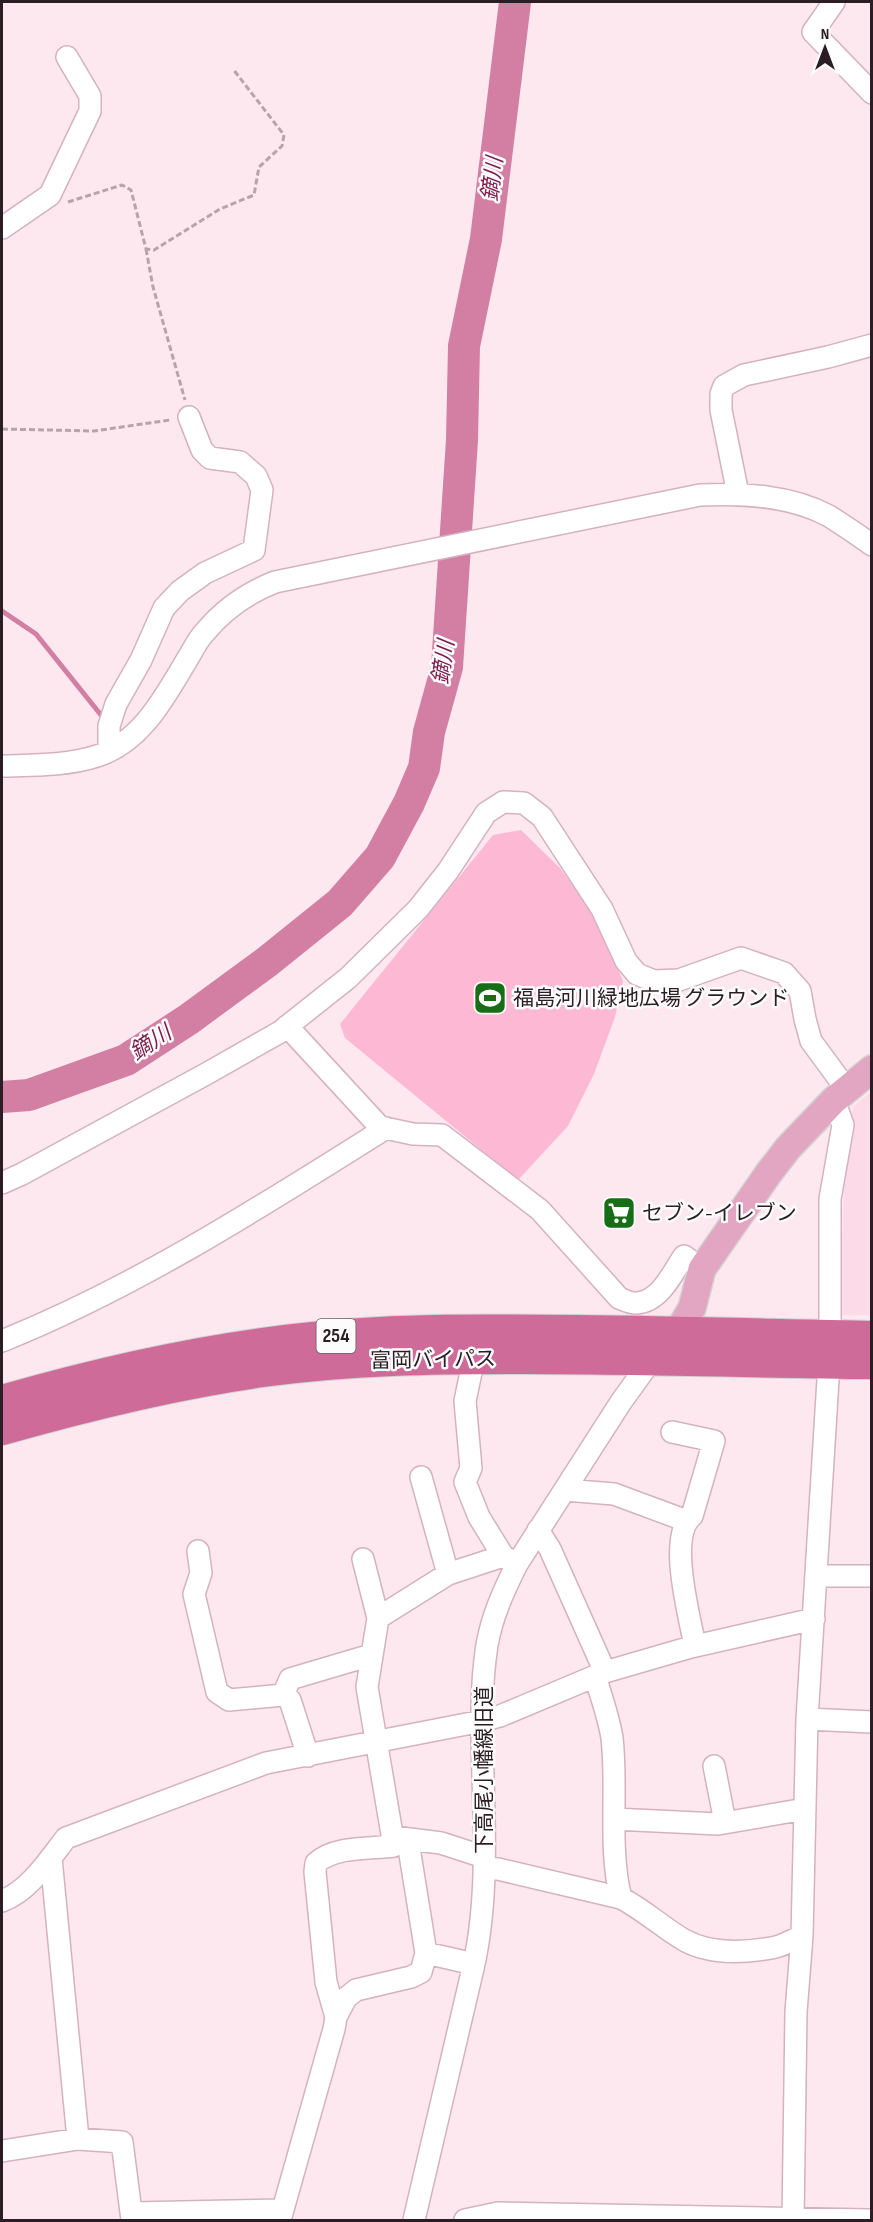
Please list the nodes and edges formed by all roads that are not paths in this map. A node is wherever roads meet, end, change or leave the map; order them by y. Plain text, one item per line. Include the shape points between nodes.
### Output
1 (834, 2) edge
2 (67, 57) dead end
3 (872, 93) edge
4 (2, 228) edge
5 (872, 345) edge
6 (189, 417) road end
7 (738, 494) junction
8 (871, 545) edge
9 (109, 751) junction
10 (2, 766) edge
11 (287, 1026) junction
12 (872, 1069) edge
13 (842, 1093) junction
14 (386, 1128) junction
15 (2, 1183) edge
16 (702, 1269) junction
17 (678, 1332) junction
18 (872, 1337) edge
19 (2, 1341) edge
20 (829, 1349) junction
21 (474, 1358) junction
22 (652, 1359) junction
23 (872, 1363) edge
24 (2, 1401) edge
25 (2, 1429) edge
26 (672, 1432) dead end
27 (421, 1478) dead end
28 (565, 1490) junction
29 (687, 1521) junction
30 (538, 1530) junction
31 (198, 1551) dead end
32 (363, 1559) dead end
33 (510, 1560) junction
34 (448, 1574) junction
35 (817, 1576) junction
36 (872, 1576) edge
37 (378, 1618) junction
38 (814, 1619) junction
39 (695, 1646) junction
40 (371, 1655) junction
41 (600, 1674) junction
42 (283, 1695) junction
43 (807, 1719) junction
44 (482, 1721) junction
45 (872, 1722) edge
46 (375, 1741) junction
47 (308, 1756) junction
48 (714, 1766) dead end
49 (805, 1809) junction
50 (614, 1819) junction
51 (725, 1822) junction
52 (392, 1837) junction
53 (51, 1858) junction
54 (484, 1862) junction
55 (621, 1898) junction
56 (2, 1901) edge
57 (802, 1936) junction
58 (426, 1953) junction
59 (474, 1964) junction
60 (336, 2017) junction
61 (78, 2139) junction
62 (2, 2151) edge
63 (281, 2215) edge
64 (132, 2217) edge
65 (414, 2220) edge
66 (465, 2220) edge
67 (793, 2220) edge
68 (868, 2220) edge

1 - 3 street via 813,32
2 - 4 street via 90,96 90,111 50,195
5 - 7 street via 744,375 724,386 721,410
6 - 9 street via 202,450 210,458 240,462 256,476 262,490 254,550 205,573 164,608 116,704 109,726
7 - 8 street via 794,504 827,516
7 - 9 street via 700,495 275,582 228,608 204,633 153,714 122,744
9 - 10 street via 55,765
11 - 13 street via 348,978 417,909 486,813 503,802 524,803 542,818 602,909 626,960 637,974 654,981 679,980 741,958 784,973 800,991 811,1041 839,1079
11 - 14 street via 380,1127
11 - 15 street
12 - 13 main road
13 - 16 main road via 788,1148
13 - 20 street via 843,1125 831,1199
14 - 16 street via 442,1135 540,1210 619,1298 636,1304 647,1301 661,1291 684,1256
14 - 19 street via 182,1254 56,1319
16 - 17 main road via 692,1308
17 - 20 highway, 富岡バイパス / 254
17 - 22 main road
17 - 24 highway, 富岡バイパス / 254 via 437,1330 312,1338 202,1354
18 - 20 highway, 富岡バイパス / 254
20 - 22 highway, 富岡バイパス / 254
20 - 23 highway, 富岡バイパス / 254
20 - 35 street
21 - 22 highway, 富岡バイパス / 254
21 - 25 highway, 富岡バイパス / 254 via 377,1360 252,1372 207,1379
21 - 33 street via 465,1401 471,1467 465,1482 479,1517
22 - 28 street, 下高尾小幡線旧道
26 - 29 street via 714,1441 692,1516
27 - 34 street
28 - 29 street via 614,1494
28 - 30 street, 下高尾小幡線旧道
29 - 39 street via 680,1552
30 - 33 street, 下高尾小幡線旧道
30 - 41 street via 550,1549
31 - 42 street via 201,1573 194,1594 217,1692 229,1700
32 - 37 street
33 - 34 street
33 - 44 street, 下高尾小幡線旧道 via 490,1629
34 - 37 street
35 - 36 street
35 - 38 street
37 - 40 street
38 - 39 street
38 - 43 street
39 - 41 street
40 - 42 street via 290,1679
40 - 46 street via 368,1687
41 - 44 street
41 - 50 street via 612,1737
42 - 47 street via 290,1700
43 - 45 street
43 - 49 street
44 - 46 street
44 - 54 street, 下高尾小幡線旧道
46 - 47 street
46 - 52 street
47 - 53 street via 266,1763 66,1838
48 - 51 street
49 - 51 street
49 - 57 street
50 - 51 street
50 - 55 street
52 - 54 street via 441,1843
52 - 58 street via 409,1848
52 - 60 street via 394,1846 333,1853 316,1863 326,1982
53 - 56 street via 20,1892
53 - 61 street
54 - 55 street via 498,1869
54 - 59 street, 下高尾小幡線旧道 via 481,1924
55 - 57 street via 703,1949 773,1948
57 - 67 street via 796,2012
58 - 59 street
58 - 60 street via 421,1972 356,1990 346,1998
59 - 65 street, 下高尾小幡線旧道
60 - 63 street
61 - 62 street
61 - 64 street via 122,2142
63 - 64 street
66 - 67 street via 498,2213
67 - 68 street

